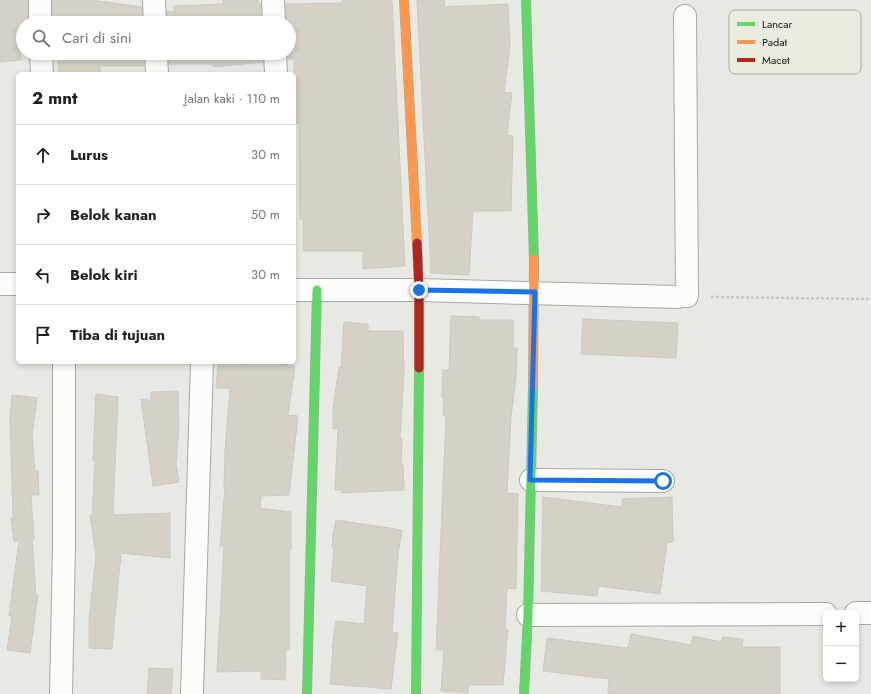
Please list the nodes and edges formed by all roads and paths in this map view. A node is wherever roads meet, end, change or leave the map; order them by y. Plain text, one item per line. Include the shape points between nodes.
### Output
1 (40, 0) edge
2 (154, 0) edge
3 (273, 0) edge
4 (404, 0) edge
5 (526, 0) edge
6 (40, 16) edge
7 (155, 16) edge
8 (274, 16) edge
9 (684, 16) dead end
10 (41, 60) edge
11 (156, 60) edge
12 (275, 60) edge
13 (42, 72) edge
14 (157, 72) edge
15 (276, 72) edge
16 (0, 284) edge
17 (16, 284) edge
18 (296, 290) edge
19 (317, 290) junction
20 (419, 290) junction
21 (535, 292) junction
22 (683, 296) junction
23 (871, 299) edge
24 (64, 364) edge
25 (202, 364) edge
26 (530, 480) junction
27 (663, 481) dead end
28 (859, 613) edge
29 (871, 613) edge
30 (823, 614) edge
31 (528, 615) junction
32 (61, 694) edge
33 (192, 694) edge
34 (307, 694) edge
35 (416, 694) edge
36 (524, 694) edge

1 - 6 street
2 - 7 street
3 - 8 street
4 - 20 street
5 - 21 street
9 - 22 street
10 - 13 street
11 - 14 street
12 - 15 street
16 - 17 street
18 - 19 street
19 - 20 street
19 - 34 street
20 - 21 street
20 - 35 street
21 - 22 street
21 - 26 street
22 - 23 path
24 - 32 street
25 - 33 street
26 - 27 street
26 - 31 street
28 - 29 street
30 - 31 street
31 - 36 street

